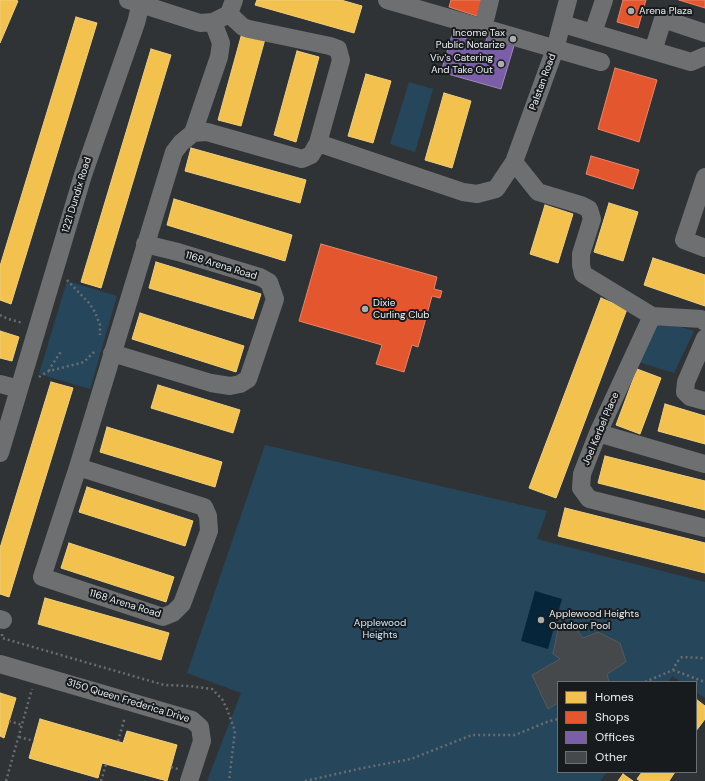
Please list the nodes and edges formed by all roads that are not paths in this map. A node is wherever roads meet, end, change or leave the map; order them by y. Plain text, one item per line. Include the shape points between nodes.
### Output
1 (387, 0) edge
2 (490, 0) edge
3 (568, 0) edge
4 (604, 0) edge
5 (134, 2) edge
6 (224, 13) edge
7 (562, 24) junction
8 (483, 28) junction
9 (705, 32) edge
10 (594, 33) junction
11 (555, 49) junction
12 (653, 51) junction
13 (705, 56) edge
14 (601, 62) dead end
15 (193, 133) junction
16 (318, 143) junction
17 (514, 162) junction
18 (705, 177) edge
19 (145, 244) junction
20 (705, 248) edge
21 (652, 316) junction
22 (705, 322) edge
23 (705, 338) edge
24 (105, 349) junction
25 (21, 382) junction
26 (0, 384) edge
27 (705, 401) edge
28 (598, 433) junction
29 (0, 453) edge
30 (705, 464) edge
31 (78, 467) junction
32 (705, 528) edge
33 (0, 664) edge
34 (189, 781) edge

1 - 8 street
2 - 8 street
3 - 7 street, Palstan Road
4 - 10 street
5 - 6 street via 200,23
5 - 25 street, 1221 Dundix Road via 136,23 83,175
6 - 15 street, 1168 Arena Road via 219,57
6 - 16 street via 248,29 338,49 341,60
7 - 10 street
7 - 11 street, Palstan Road
8 - 11 street
9 - 12 street via 663,19
10 - 12 street
11 - 14 street
11 - 17 street, Palstan Road
12 - 13 street via 691,62
15 - 16 street via 207,132 302,159 311,155
15 - 19 street, 1168 Arena Road via 174,152
16 - 17 street, Palstan Road via 463,192 477,194 496,189
17 - 21 street via 538,192 589,209 592,220 581,254 583,274
18 - 20 street via 684,240
19 - 24 street, 1168 Arena Road
19 - 24 street, 1168 Arena Road via 178,252 269,282 275,299 248,379 230,386 211,383
21 - 22 street via 702,319
21 - 28 street, Joel Kerbel Place
23 - 27 street via 686,382 685,392 690,397
24 - 31 street, 1168 Arena Road
25 - 26 street
25 - 29 street, 1221 Dundix Road
28 - 30 street
28 - 32 street, Joel Kerbel Place via 582,474 581,488 589,499
31 - 31 street, 1168 Arena Road via 42,577 163,617 173,613 182,604 209,531 208,516 204,507
33 - 34 street, 3150 Queen Frederica Drive via 192,720 200,727 202,741

